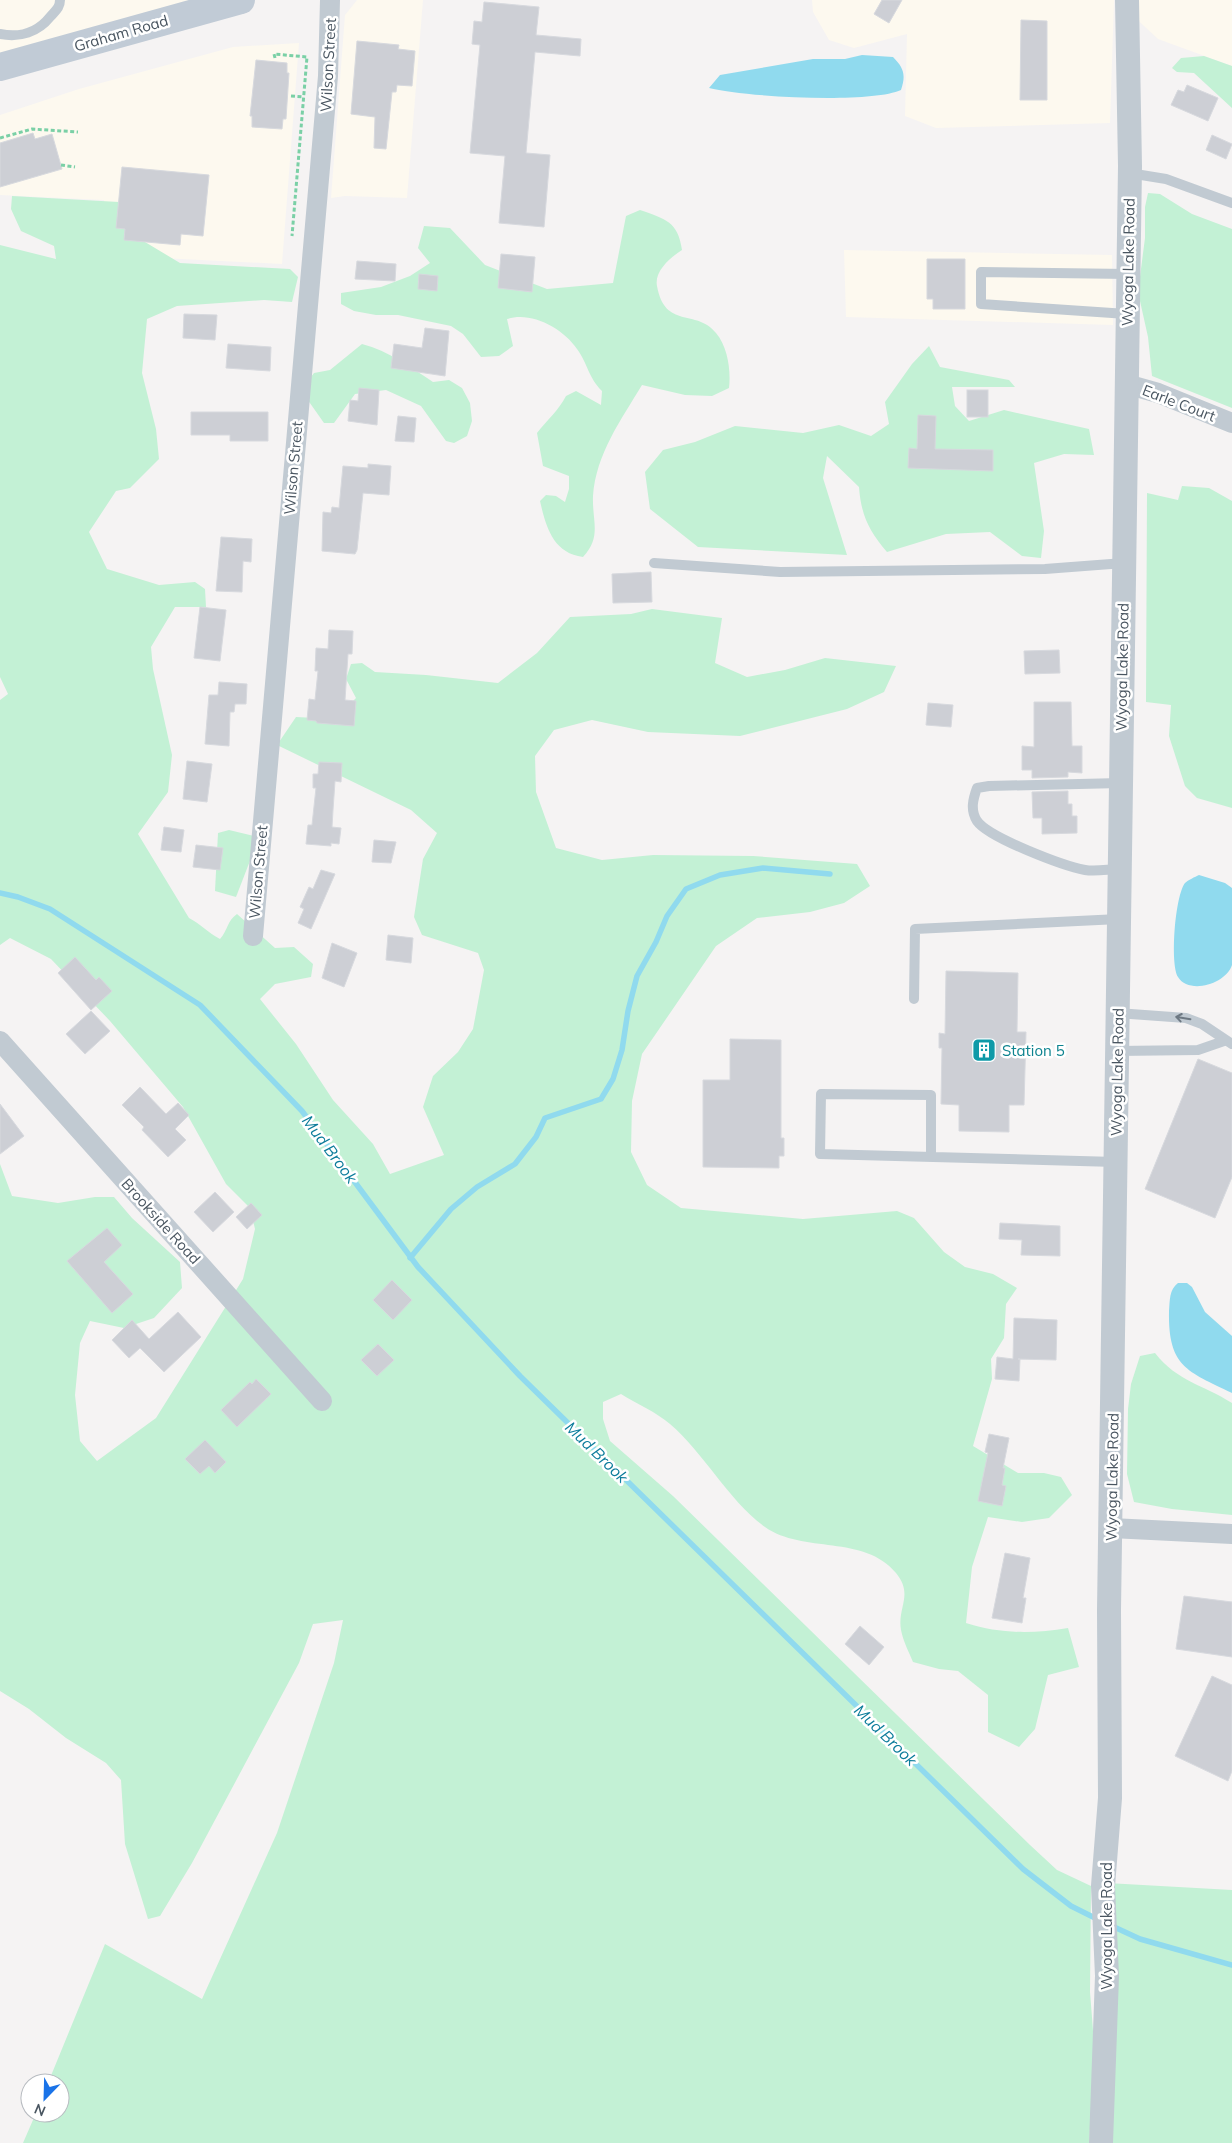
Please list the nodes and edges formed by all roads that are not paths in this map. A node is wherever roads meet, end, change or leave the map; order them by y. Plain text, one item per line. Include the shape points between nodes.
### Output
1 (60, 0) edge
2 (330, 0) edge
3 (1127, 0) edge
4 (232, 1) edge
5 (0, 34) edge
6 (31, 46) junction
7 (0, 67) edge
8 (1130, 173) junction
9 (1232, 203) edge
10 (1128, 274) junction
11 (1127, 314) junction
12 (1126, 384) junction
13 (1232, 423) edge
14 (654, 563) dead end
15 (1124, 563) junction
16 (1121, 783) junction
17 (1120, 869) junction
18 (1119, 919) junction
19 (252, 936) dead end
20 (914, 999) dead end
21 (1118, 1013) junction
22 (0, 1041) edge
23 (1228, 1043) edge
24 (1117, 1051) junction
25 (931, 1157) junction
26 (1116, 1162) junction
27 (322, 1401) dead end
28 (1111, 1528) junction
29 (1232, 1534) edge
30 (1102, 2143) edge

1 - 6 lane via 60,6
2 - 19 street, Wilson Street via 328,76
3 - 8 street, Wyoga Lake Road
4 - 6 main road, Graham Road
5 - 6 lane
6 - 7 main road, Graham Road
8 - 9 lane via 1166,179
8 - 10 street, Wyoga Lake Road
10 - 11 street, Wyoga Lake Road
10 - 11 lane via 981,272 981,304
11 - 12 street, Wyoga Lake Road
12 - 13 street, Earle Court via 1158,393
12 - 15 street, Wyoga Lake Road
14 - 15 lane via 780,572 1045,569
15 - 16 street, Wyoga Lake Road
16 - 17 street, Wyoga Lake Road
16 - 17 lane via 989,786 977,788 972,803 977,821 999,836 1062,864 1088,870
17 - 18 street, Wyoga Lake Road
18 - 20 lane via 916,929
18 - 21 street, Wyoga Lake Road
23 -> 21 lane via 1202,1024 1186,1018
21 - 24 street, Wyoga Lake Road
22 - 27 street, Brookside Road
23 - 24 lane via 1198,1050
24 - 26 street, Wyoga Lake Road
25 - 25 lane via 820,1154 821,1094 931,1095
25 - 26 lane
26 - 28 street, Wyoga Lake Road
28 - 29 street
28 - 30 street, Wyoga Lake Road via 1110,1798 1103,1886 1107,1976

